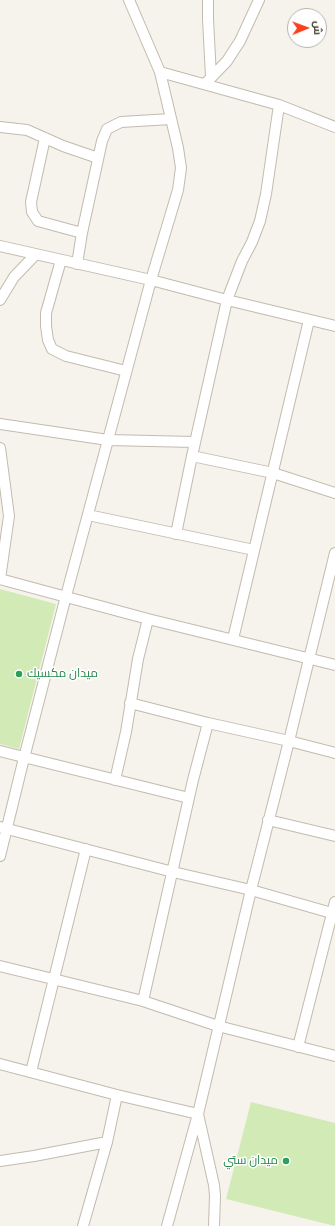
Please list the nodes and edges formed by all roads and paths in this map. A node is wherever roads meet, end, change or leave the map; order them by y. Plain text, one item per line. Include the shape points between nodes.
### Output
1 (129, 0) edge
2 (208, 0) edge
3 (259, 0) edge
4 (160, 72) junction
5 (208, 80) junction
6 (279, 105) junction
7 (171, 119) junction
8 (0, 127) edge
9 (335, 127) edge
10 (45, 138) junction
11 (98, 158) junction
12 (82, 233) junction
13 (0, 246) edge
14 (36, 254) junction
15 (61, 260) junction
16 (77, 264) junction
17 (151, 280) junction
18 (0, 300) edge
19 (227, 300) junction
20 (309, 320) junction
21 (335, 326) edge
22 (126, 371) junction
23 (0, 424) edge
24 (108, 440) junction
25 (195, 442) junction
26 (0, 448) edge
27 (192, 456) junction
28 (273, 473) junction
29 (335, 493) edge
30 (4, 500) edge
31 (88, 515) junction
32 (176, 534) junction
33 (254, 550) junction
34 (335, 553) edge
35 (0, 579) edge
36 (331, 586) edge
37 (66, 596) junction
38 (148, 619) junction
39 (233, 639) junction
40 (310, 659) junction
41 (335, 665) edge
42 (130, 703) junction
43 (208, 723) junction
44 (289, 741) junction
45 (0, 752) edge
46 (335, 753) edge
47 (24, 758) junction
48 (115, 780) junction
49 (189, 798) junction
50 (268, 820) junction
51 (3, 828) edge
52 (335, 836) edge
53 (86, 849) junction
54 (0, 856) edge
55 (173, 872) junction
56 (251, 890) junction
57 (335, 902) edge
58 (333, 914) edge
59 (0, 966) edge
60 (53, 978) junction
61 (143, 1001) junction
62 (218, 1026) junction
63 (298, 1047) junction
64 (335, 1056) edge
65 (0, 1064) edge
66 (31, 1072) junction
67 (117, 1095) junction
68 (198, 1114) junction
69 (107, 1142) junction
70 (0, 1161) edge
71 (83, 1226) edge
72 (167, 1226) edge
73 (214, 1226) edge

1 - 4 street
2 - 5 street
3 - 5 street via 240,41 227,61
4 - 5 street
4 - 7 street
5 - 6 street
6 - 9 street
6 - 19 street via 260,221
7 - 11 street via 121,122 107,129
7 - 17 street via 181,168 178,190
8 - 10 street via 27,130
10 - 11 street
10 - 12 street via 31,202 32,212 38,221
11 - 12 street
12 - 16 street
13 - 14 street
14 - 15 street
14 - 18 street via 14,277
15 - 16 street
15 - 22 street via 46,313 48,340 52,349 66,356
16 - 17 street
17 - 19 street
17 - 22 street
19 - 20 street
19 - 25 street
20 - 21 street
20 - 28 street
22 - 24 street
23 - 24 street
24 - 25 street
24 - 31 street
25 - 27 street
26 - 30 street
27 - 28 street
27 - 32 street
28 - 29 street
28 - 33 street
30 - 35 street via 9,516
31 - 32 street
31 - 37 street
32 - 33 street
33 - 39 street
34 - 36 street
35 - 37 street
36 - 40 street
37 - 38 street
37 - 47 street
38 - 39 street
38 - 42 street
39 - 40 street
40 - 41 street
40 - 44 street
42 - 43 street
42 - 48 street
43 - 44 street
43 - 49 street
44 - 46 street
44 - 50 street
45 - 47 street
47 - 48 street
47 - 51 street
48 - 49 street
49 - 55 street
50 - 52 street
50 - 56 street
51 - 53 street
51 - 54 street
53 - 55 street
53 - 60 street
55 - 56 street
55 - 61 street
56 - 58 street
56 - 62 street
57 - 58 street
58 - 63 street
59 - 60 street
60 - 61 street
60 - 66 street
61 - 62 street
62 - 63 street
62 - 68 street
63 - 64 street
65 - 66 street
66 - 67 street
67 - 68 street
67 - 69 street
68 - 72 street
68 - 73 street via 214,1185
69 - 70 street
69 - 71 street

